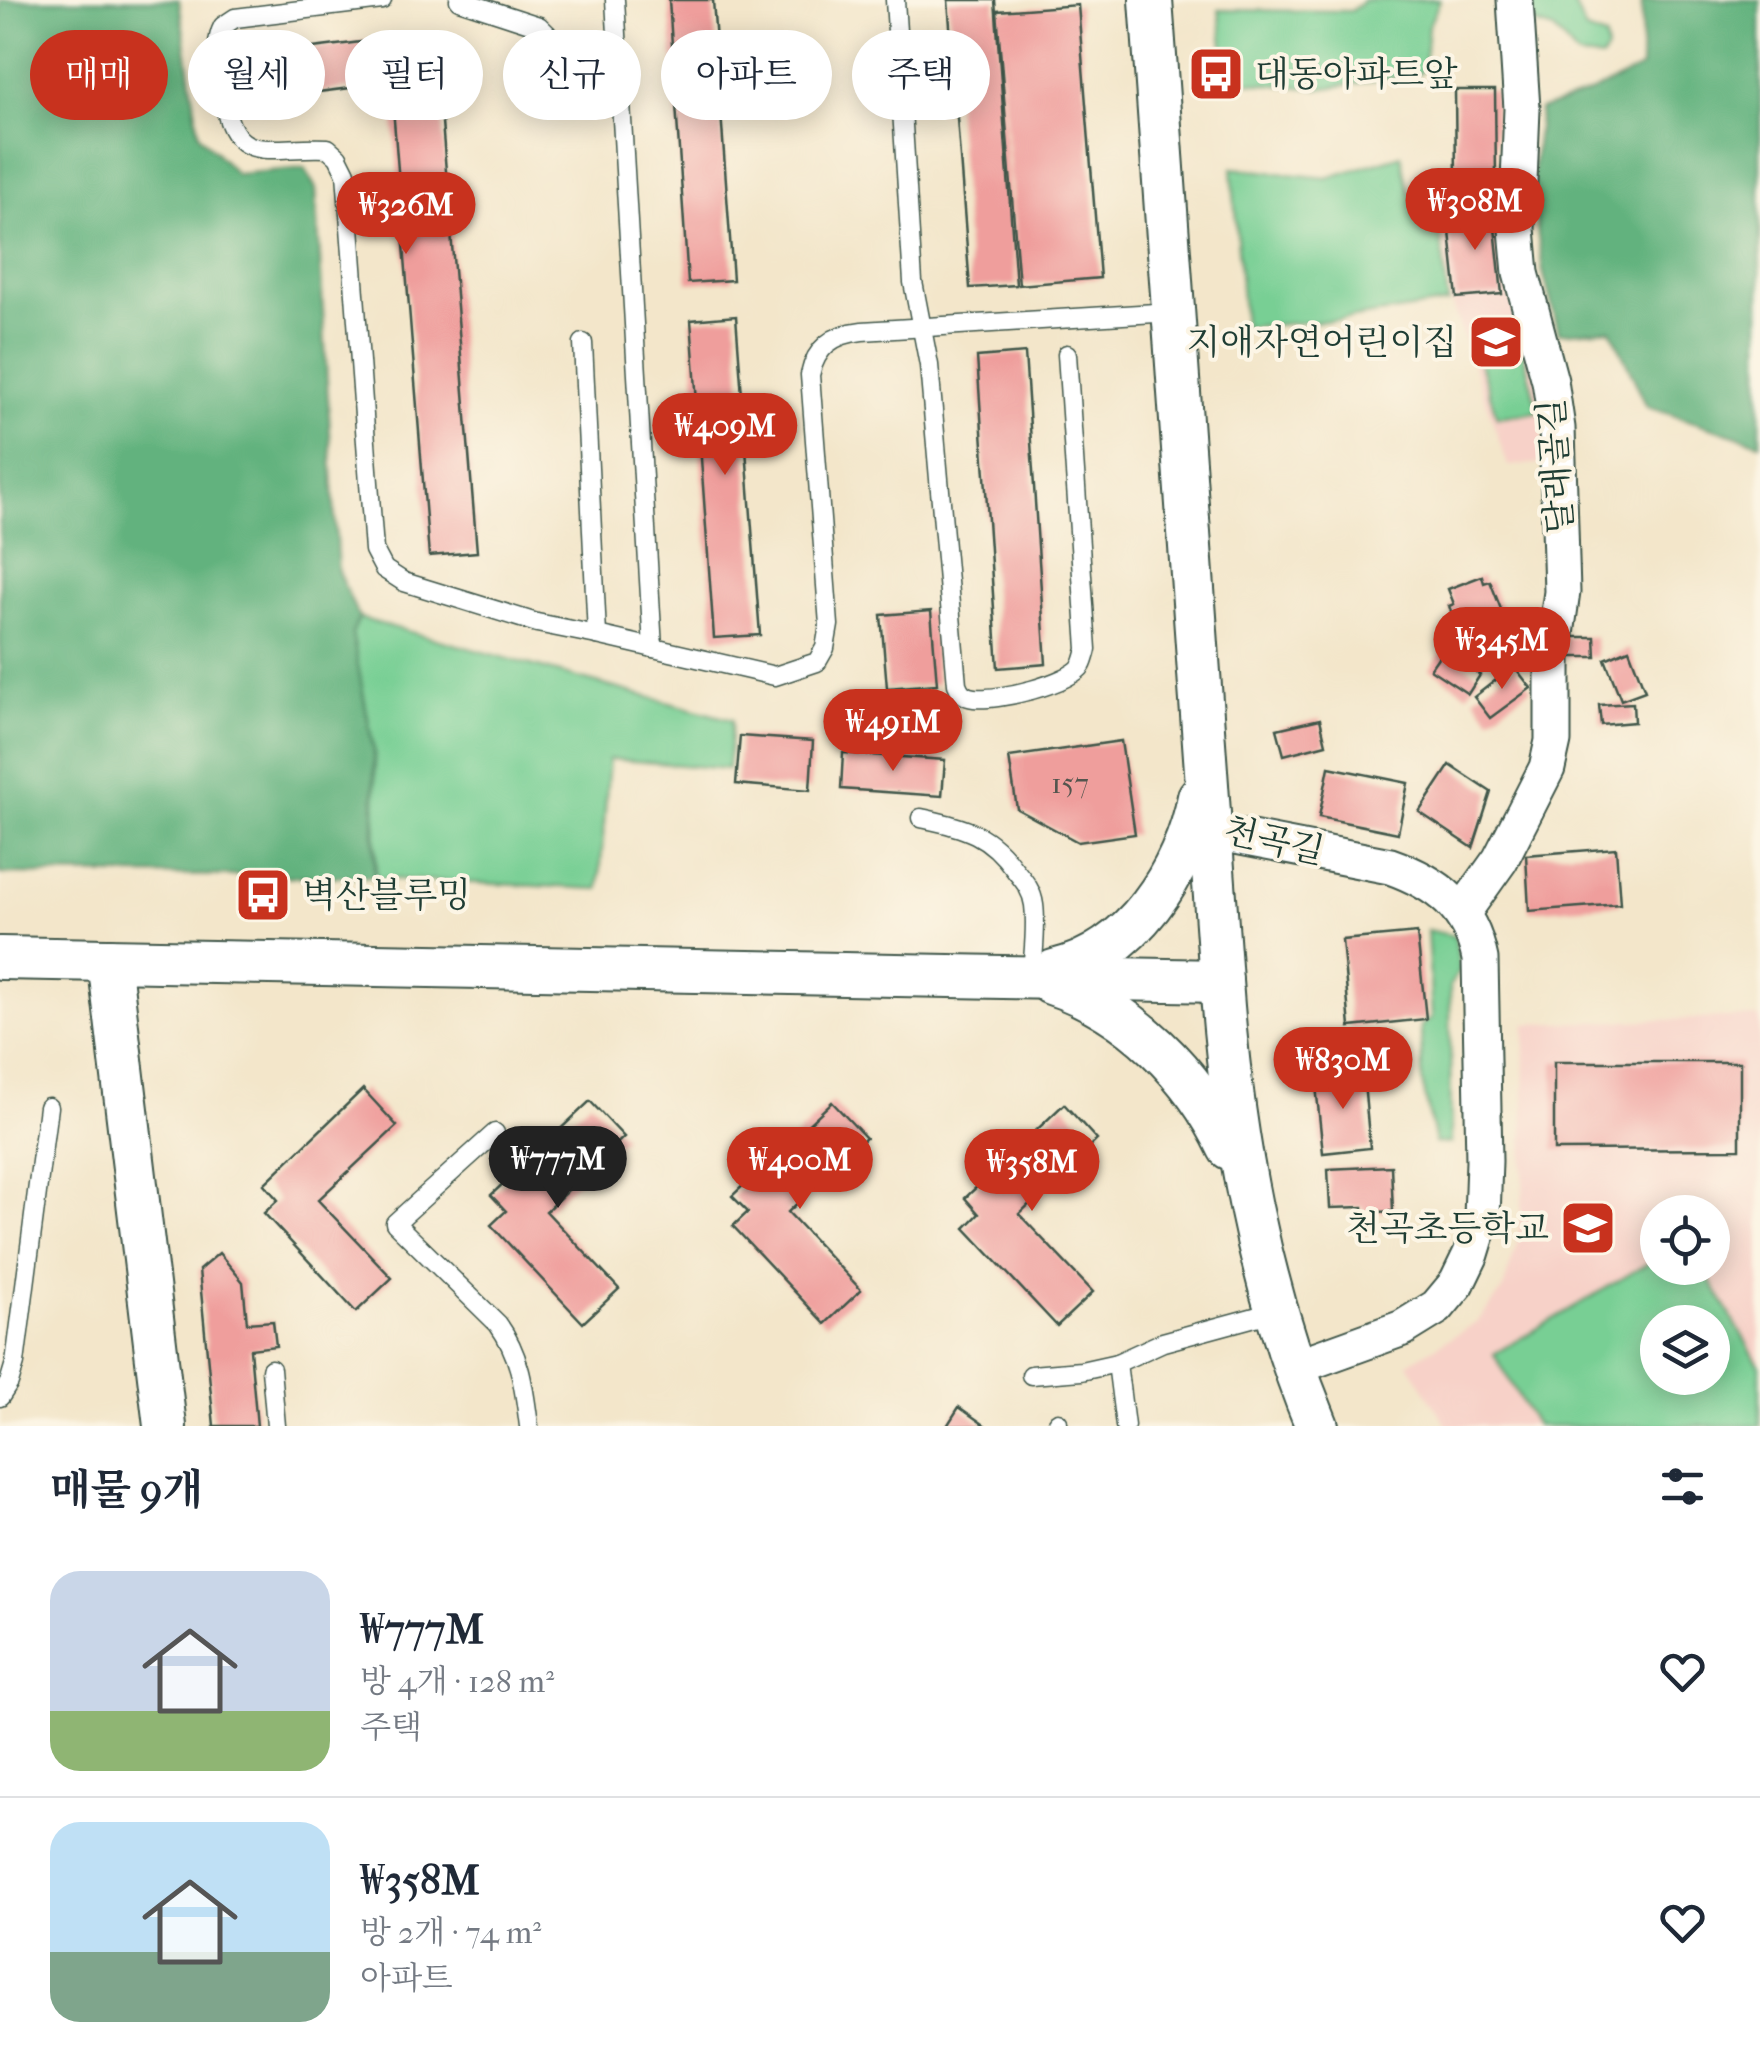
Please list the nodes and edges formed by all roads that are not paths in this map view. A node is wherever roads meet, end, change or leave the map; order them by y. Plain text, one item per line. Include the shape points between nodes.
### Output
1 (382, 0) edge
2 (459, 0) edge
3 (615, 0) edge
4 (895, 0) edge
5 (1151, 0) edge
6 (1515, 0) edge
7 (544, 30) edge
8 (1172, 312) junction
9 (921, 326) junction
10 (582, 342) dead end
11 (1067, 354) dead end
12 (597, 635) junction
13 (653, 648) junction
14 (1205, 767) junction
15 (922, 818) dead end
16 (1210, 831) junction
17 (1462, 912) junction
18 (0, 958) edge
19 (109, 960) junction
20 (1032, 976) junction
21 (1221, 980) junction
22 (48, 1107) dead end
23 (496, 1133) dead end
24 (1245, 1188) junction
25 (1278, 1311) junction
26 (1117, 1362) junction
27 (1295, 1368) junction
28 (271, 1369) dead end
29 (1031, 1375) dead end
30 (0, 1398) edge
31 (165, 1426) edge
32 (276, 1426) edge
33 (529, 1426) edge
34 (1125, 1426) edge
35 (1317, 1426) edge

1 - 12 lane via 228,21 218,48 228,122 244,141 264,150 328,148 346,174 378,561 404,582
2 - 7 lane
3 - 13 lane
4 - 9 lane
5 - 8 street, 천곡길
6 - 17 street, 달래골길 via 1522,109 1517,229 1557,428 1562,592 1546,768 1500,860
8 - 9 lane
8 - 14 street, 천곡길
9 - 11 lane via 956,684 970,698 1064,680 1083,664
9 - 13 lane via 841,335 813,360 828,626 818,662 775,676
10 - 12 lane
12 - 13 lane
14 - 16 street, 천곡길
14 - 20 street via 1182,850 1139,918 1093,956
15 - 20 lane via 988,839 1030,890
16 - 17 street, 천곡길 via 1390,866 1416,875
16 - 21 street
17 - 27 street, 천곡길 via 1480,959 1483,1063 1482,1218 1471,1254 1437,1307 1402,1328
18 - 19 street
19 - 20 street
19 - 31 street
20 - 21 street
20 - 24 street via 1097,1003 1158,1049 1207,1108
21 - 24 street
22 - 30 lane via 15,1363
23 - 33 lane via 396,1223 510,1340
24 - 25 street
25 - 26 lane via 1163,1342
25 - 27 street
26 - 29 lane
26 - 34 lane
27 - 35 street
28 - 32 lane

